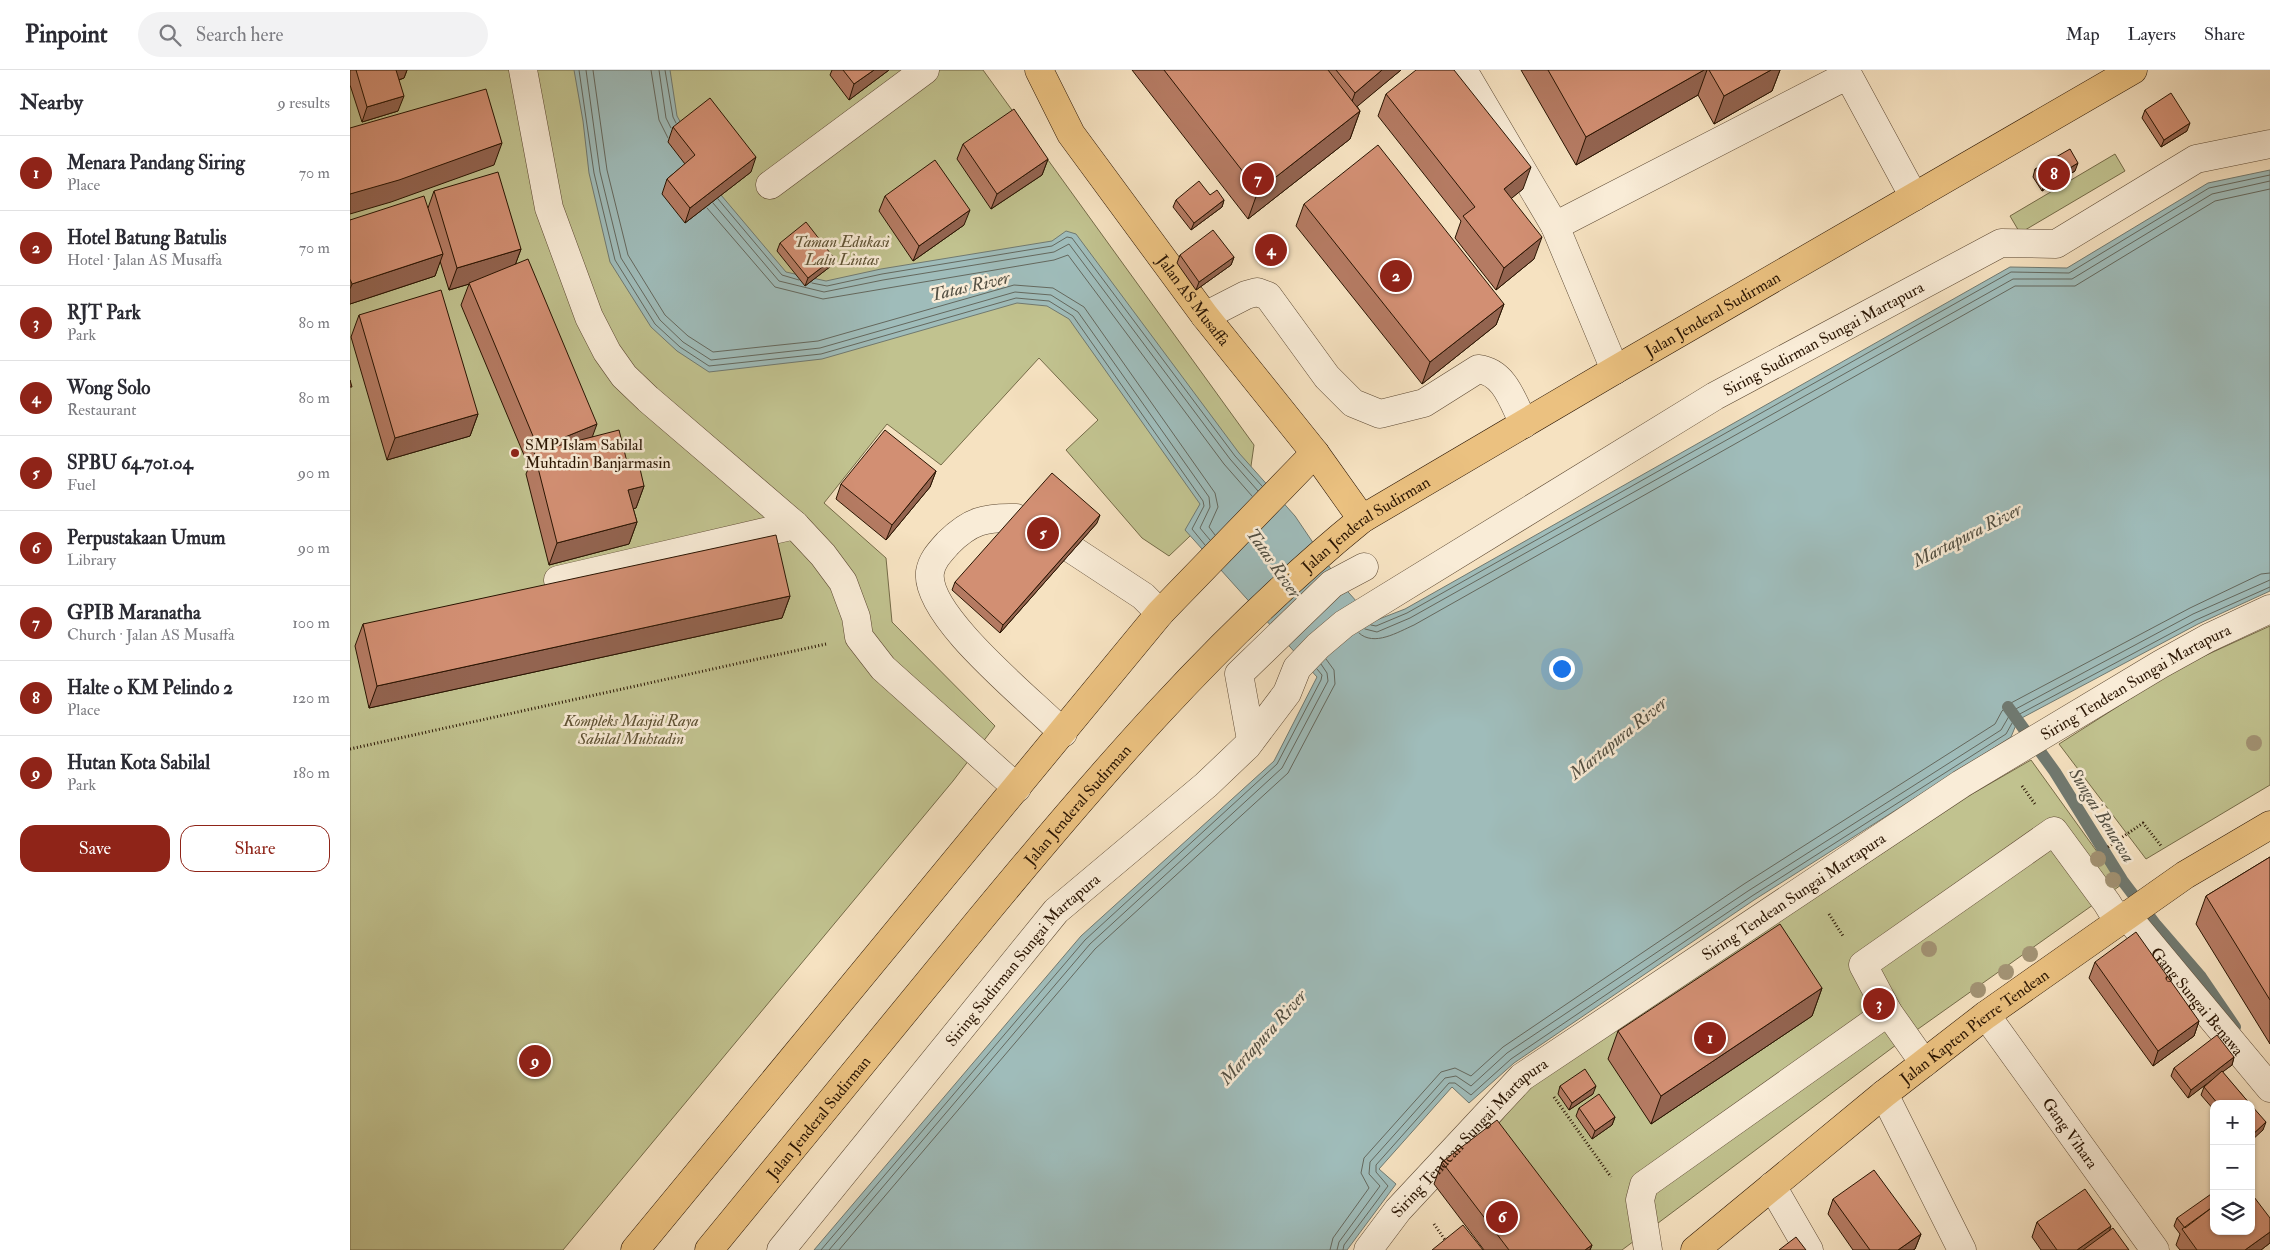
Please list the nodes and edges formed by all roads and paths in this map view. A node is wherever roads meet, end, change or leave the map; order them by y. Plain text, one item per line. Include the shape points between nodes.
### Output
1 (523, 70) edge
2 (925, 70) edge
3 (1040, 70) edge
4 (1463, 70) edge
5 (2133, 70) edge
6 (2270, 144) edge
7 (770, 185) dead end
8 (1914, 197) junction
9 (1555, 226) junction
10 (1205, 316) junction
11 (1614, 370) junction
12 (1524, 424) junction
13 (1315, 453) junction
14 (1016, 518) edge
15 (1362, 519) junction
16 (796, 525) junction
17 (1073, 550) edge
18 (1364, 567) dead end
19 (558, 580) edge
20 (2270, 609) edge
21 (1160, 613) junction
22 (859, 637) junction
23 (1062, 732) junction
24 (1251, 740) junction
25 (350, 749) edge
26 (2002, 759) junction
27 (1017, 788) junction
28 (2270, 825) edge
29 (2054, 831) junction
30 (2124, 835) dead end
31 (2185, 875) junction
32 (1809, 885) junction
33 (2125, 916) junction
34 (1863, 965) junction
35 (1888, 1012) junction
36 (1986, 1015) junction
37 (1542, 1063) junction
38 (1924, 1063) junction
39 (2270, 1088) edge
40 (1884, 1094) junction
41 (1611, 1178) dead end
42 (1772, 1186) junction
43 (635, 1250) edge
44 (709, 1250) edge
45 (781, 1250) edge
46 (1368, 1250) edge
47 (1648, 1250) edge
48 (1695, 1250) edge
49 (1810, 1250) edge
50 (1962, 1250) edge
51 (2155, 1250) edge

1 - 16 street via 549,208 590,317 608,352 624,376 648,399
2 - 7 street
3 - 10 main road, Jalan AS Musaffa via 1071,134
4 - 9 street
5 - 8 main road, Jalan Jenderal Sudirman
6 - 24 street, Siring Sudirman Sungai Martapura via 2196,159 2056,244 2001,243 1715,396 1344,624 1297,668 1287,693
8 - 9 street via 1848,75
8 - 11 main road, Jalan Jenderal Sudirman
9 - 11 street
10 - 12 street via 1257,292 1268,296 1327,377 1354,403 1380,414 1424,404 1478,370 1487,370 1502,382
10 - 13 main road, Jalan AS Musaffa
11 - 12 main road, Jalan Jenderal Sudirman
12 - 15 main road, Jalan Jenderal Sudirman
13 - 15 main road, Jalan AS Musaffa
13 - 21 main road
14 - 23 street via 982,519 953,538 935,556 930,572 932,592 956,629
15 - 44 main road, Jalan Jenderal Sudirman via 1244,626 1057,826
16 - 19 street
16 - 22 street via 843,582 856,617
17 - 21 street via 1143,596
18 - 24 street via 1332,584 1239,674
20 - 26 street, Siring Tendean Sungai Martapura via 2161,664
21 - 23 main road
22 - 25 path
22 - 27 street via 883,668
23 - 27 main road
24 - 45 street, Siring Sudirman Sungai Martapura via 1206,785 1056,911
26 - 29 path
26 - 32 street, Siring Tendean Sungai Martapura
27 - 43 main road
28 - 31 main road, Jalan Kapten Pierre Tendean
29 - 33 street, Gang Sungai Benawa via 2107,903
29 - 34 street
30 - 31 path via 2142,823
31 - 33 main road, Jalan Kapten Pierre Tendean
32 - 34 path
32 - 37 street, Siring Tendean Sungai Martapura
33 - 36 main road, Jalan Kapten Pierre Tendean
33 - 39 street, Gang Sungai Benawa
34 - 35 street
35 - 38 street
35 - 47 street via 1644,1186 1640,1200
36 - 38 main road, Jalan Kapten Pierre Tendean
36 - 51 street, Gang Vihara
37 - 41 path via 1550,1092
37 - 46 street, Siring Tendean Sungai Martapura via 1522,1077 1447,1157 1398,1210
38 - 40 main road, Jalan Kapten Pierre Tendean
40 - 42 main road, Jalan Kapten Pierre Tendean
40 - 50 street
42 - 48 main road, Jalan Kapten Pierre Tendean
42 - 49 street

